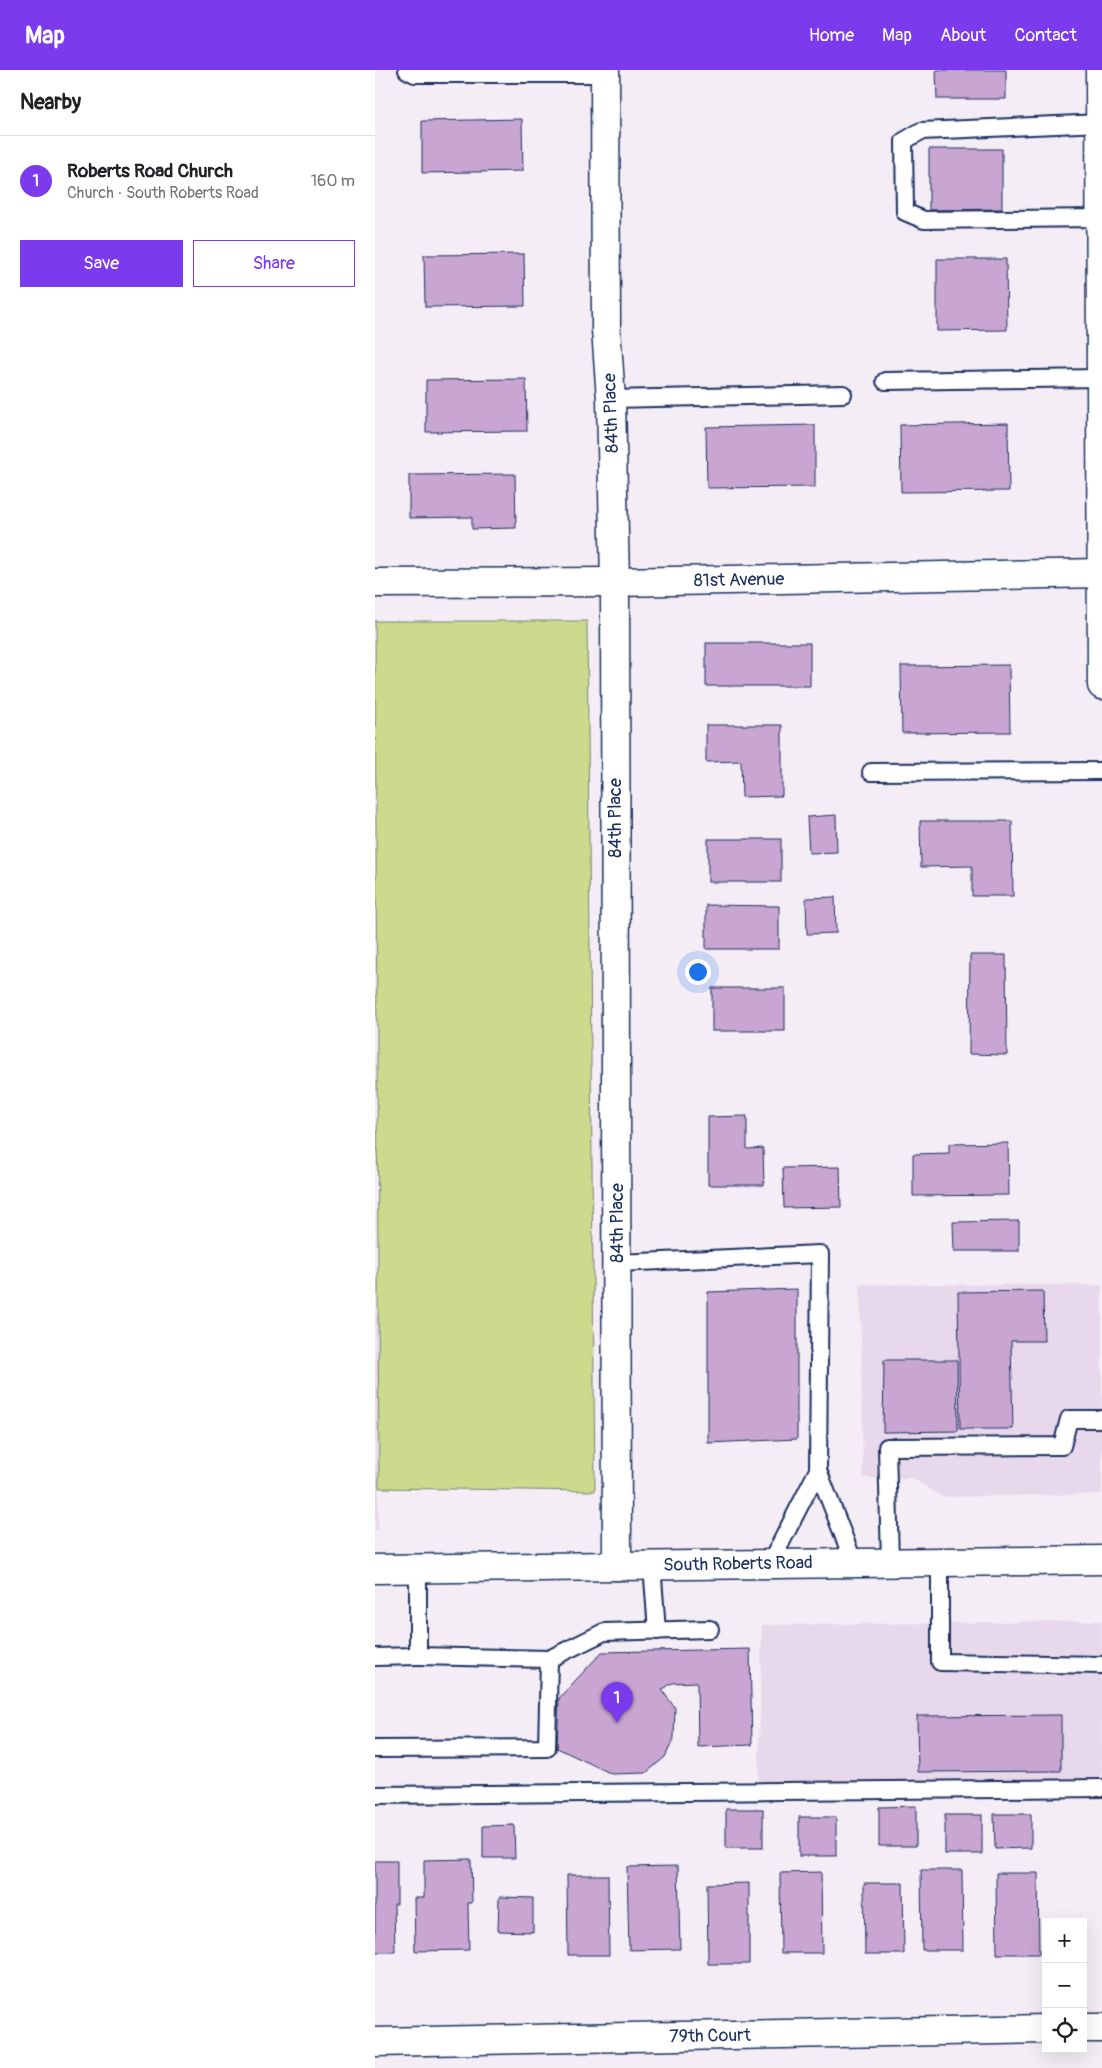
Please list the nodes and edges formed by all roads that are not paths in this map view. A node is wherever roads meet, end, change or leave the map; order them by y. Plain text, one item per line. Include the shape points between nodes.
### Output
1 (407, 70) edge
2 (1100, 70) edge
3 (605, 72) edge
4 (1101, 123) edge
5 (1100, 218) junction
6 (1101, 341) edge
7 (1101, 378) edge
8 (885, 381) dead end
9 (843, 394) dead end
10 (611, 399) junction
11 (1101, 573) edge
12 (615, 582) junction
13 (375, 583) edge
14 (1102, 684) edge
15 (1102, 771) edge
16 (871, 772) dead end
17 (617, 1263) junction
18 (1102, 1419) edge
19 (818, 1470) junction
20 (1102, 1560) edge
21 (890, 1562) junction
22 (940, 1562) junction
23 (854, 1563) junction
24 (770, 1564) junction
25 (617, 1566) junction
26 (652, 1566) junction
27 (418, 1568) junction
28 (375, 1569) edge
29 (711, 1629) dead end
30 (657, 1631) junction
31 (418, 1656) junction
32 (375, 1657) edge
33 (549, 1659) junction
34 (1102, 1665) edge
35 (375, 1749) edge
36 (1102, 1788) edge
37 (375, 1795) edge
38 (1087, 2028) edge
39 (1102, 2028) edge
40 (1042, 2029) edge
41 (375, 2042) edge

1 - 3 lane via 415,74
2 - 4 street
3 - 10 street, 84th Place via 606,329
4 - 5 street
4 - 5 lane via 921,131 904,141 905,212 924,220
5 - 6 street
6 - 7 street
7 - 8 lane
7 - 11 street
9 - 10 lane
10 - 12 street, 84th Place
11 - 12 street, 81st Avenue
11 - 14 street
12 - 13 street, 81st Avenue
12 - 17 street, 84th Place
15 - 16 lane
17 - 19 lane via 820,1254
17 - 25 street, 84th Place
18 - 21 lane via 1069,1419 1062,1446 887,1447
19 - 23 lane
19 - 24 lane
20 - 22 street, South Roberts Road
21 - 22 street, South Roberts Road
21 - 23 street, South Roberts Road
22 - 34 lane via 940,1662
23 - 24 street, South Roberts Road
24 - 26 street, South Roberts Road
25 - 26 street, South Roberts Road
25 - 27 street, South Roberts Road
26 - 30 lane
27 - 28 street, South Roberts Road
27 - 31 lane
29 - 30 lane
30 - 33 lane via 604,1632
31 - 32 lane
31 - 33 lane
33 - 35 lane via 547,1748
36 - 37 lane
38 - 39 street
40 - 41 street, 79th Court

